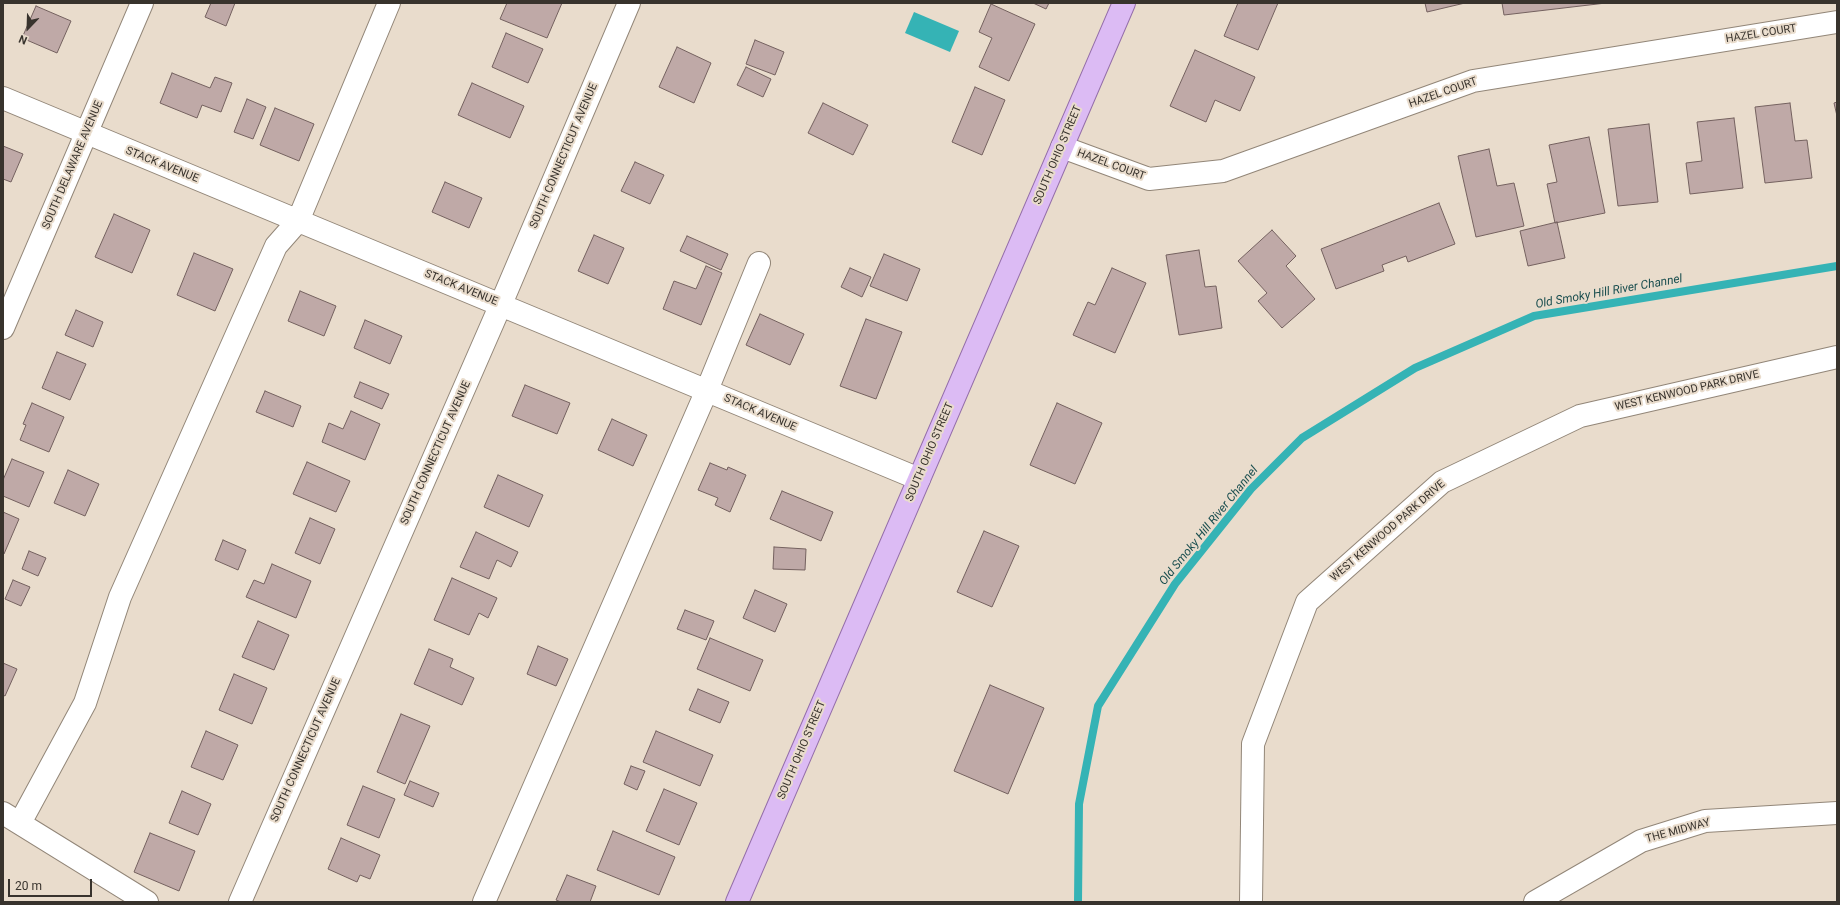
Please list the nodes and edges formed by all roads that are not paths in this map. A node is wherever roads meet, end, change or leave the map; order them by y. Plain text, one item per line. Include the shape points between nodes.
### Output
1 (142, 3) edge
2 (390, 3) edge
3 (629, 3) edge
4 (1124, 3) edge
5 (1837, 22) edge
6 (3, 98) edge
7 (86, 134) junction
8 (1062, 147) junction
9 (298, 221) junction
10 (759, 263) dead end
11 (501, 304) junction
12 (3, 328) edge
13 (1837, 357) edge
14 (707, 390) junction
15 (919, 479) junction
16 (1837, 814) edge
17 (11, 818) edge
18 (147, 902) edge
19 (240, 902) edge
20 (484, 902) edge
21 (737, 902) edge
22 (1251, 902) edge
23 (1535, 902) edge

1 - 7 street, SOUTH DELAWARE AVENUE
2 - 9 street
3 - 11 street, SOUTH CONNECTICUT AVENUE
4 - 8 main road, SOUTH OHIO STREET
5 - 8 street, HAZEL COURT via 1473,81 1223,171 1149,179
6 - 7 street, STACK AVENUE
7 - 9 street, STACK AVENUE
7 - 12 street, SOUTH DELAWARE AVENUE
8 - 15 main road, SOUTH OHIO STREET
9 - 11 street, STACK AVENUE
9 - 17 street via 276,246 120,597 85,703
10 - 14 street
11 - 14 street, STACK AVENUE
11 - 19 street, SOUTH CONNECTICUT AVENUE
13 - 22 street, WEST KENWOOD PARK DRIVE via 1580,416 1442,482 1307,602 1253,744
14 - 15 street, STACK AVENUE
14 - 20 street
15 - 21 main road, SOUTH OHIO STREET
16 - 23 street, THE MIDWAY via 1706,821 1641,841
17 - 18 street

